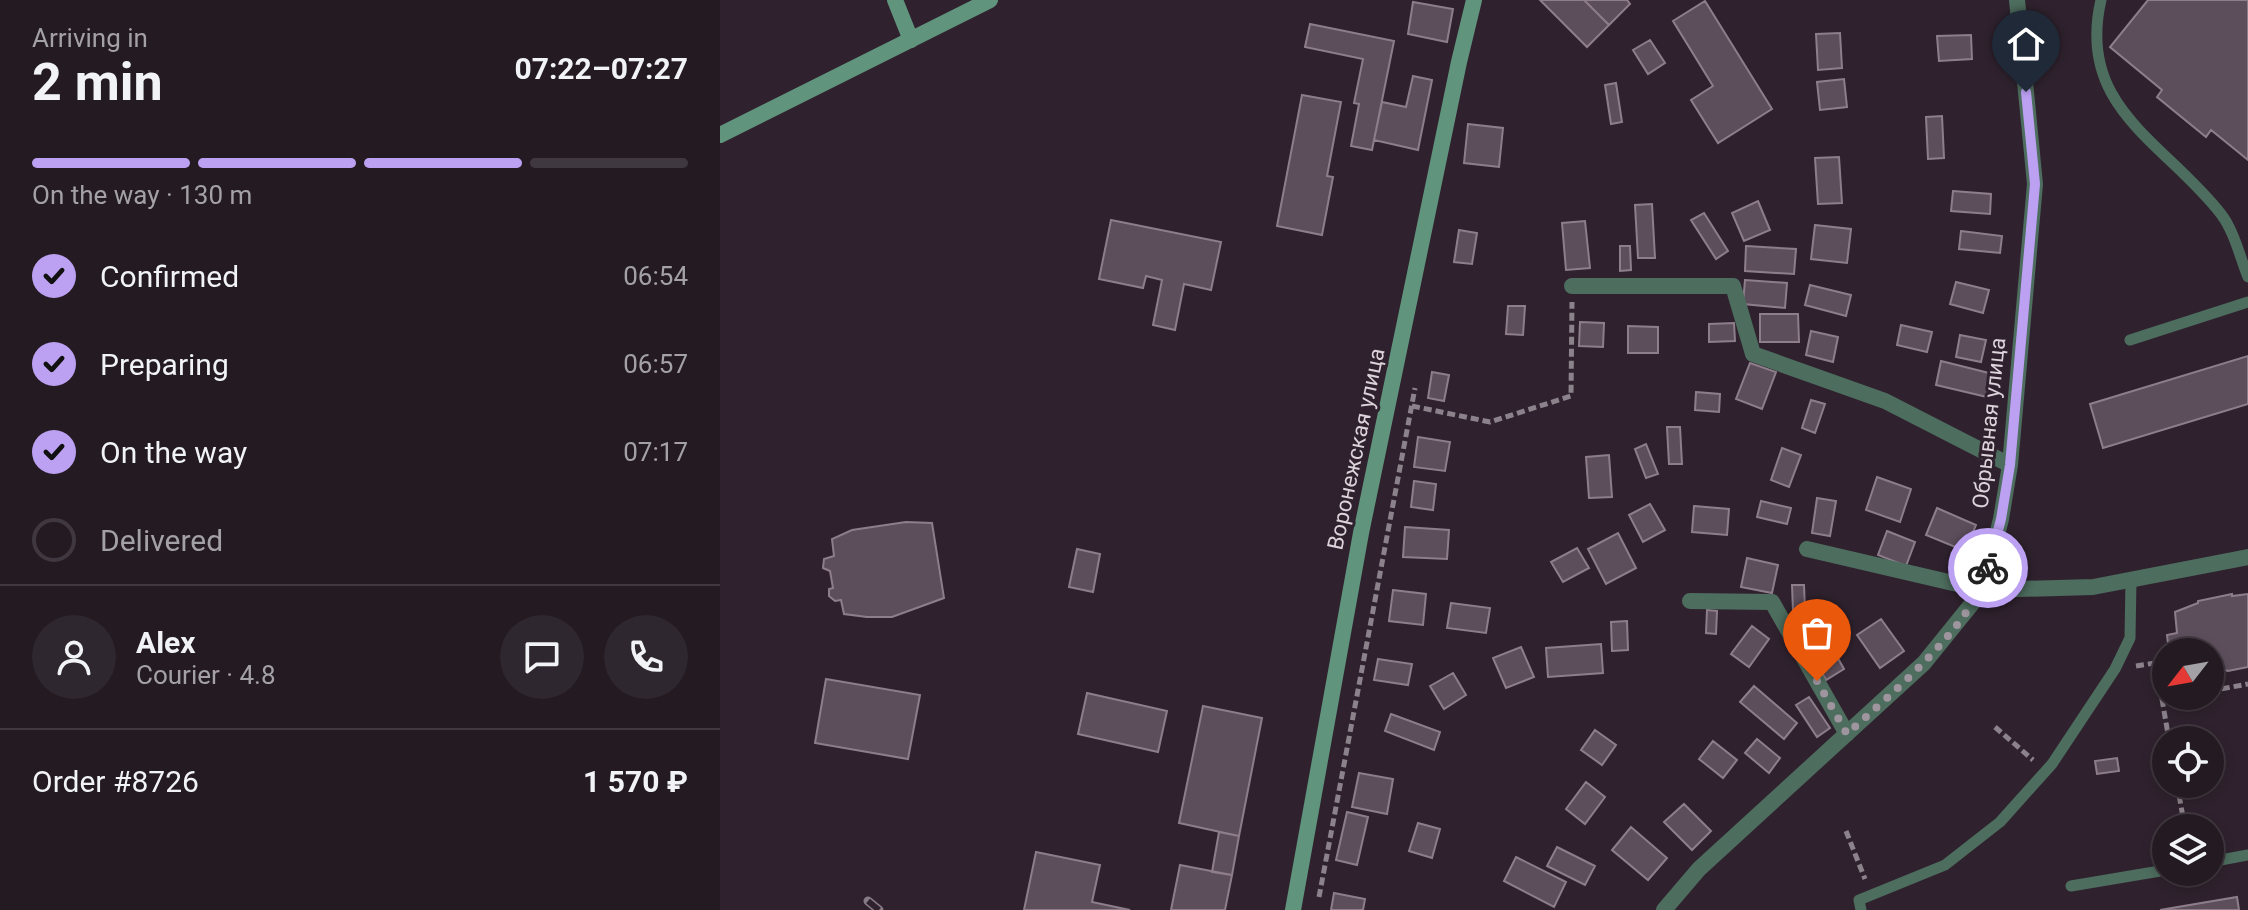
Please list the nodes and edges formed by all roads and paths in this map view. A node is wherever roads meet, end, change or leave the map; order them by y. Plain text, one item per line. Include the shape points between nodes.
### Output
1 (895, 0) edge
2 (990, 0) edge
3 (1474, 0) edge
4 (2017, 0) edge
5 (2101, 0) edge
6 (911, 40) junction
7 (720, 135) edge
8 (2248, 277) edge
9 (1572, 286) joint
10 (2248, 302) edge
11 (2130, 340) dead end
12 (1417, 375) dead end
13 (1412, 406) junction
14 (2010, 465) junction
15 (1807, 549) dead end
16 (2248, 557) edge
17 (2131, 580) junction
18 (1983, 590) junction
19 (1690, 601) dead end
20 (2152, 663) edge
21 (2115, 669) junction
22 (2248, 684) edge
23 (2224, 688) edge
24 (1995, 727) dead end
25 (1847, 734) junction
26 (2046, 771) junction
27 (1846, 831) dead end
28 (2248, 855) edge
29 (2224, 859) edge
30 (2152, 872) edge
31 (2071, 886) dead end
32 (1871, 895) junction
33 (1293, 910) edge
34 (1316, 910) edge
35 (1664, 910) edge
36 (1861, 910) edge

1 - 6 street
2 - 6 street
3 - 33 street, Воронежская улица via 1361,533
4 - 14 street, Обрывная улица via 2035,184
5 - 8 lane via 2095,28 2100,72 2127,118 2223,216
6 - 7 street
9 - 13 path via 1571,396 1490,422
9 - 14 street via 1733,286 1753,354 1885,401
10 - 11 lane
12 - 13 path
13 - 34 path
14 - 18 street, Обрывная улица
15 - 18 street
16 - 17 street
17 - 18 street via 2093,587
17 - 21 lane via 2130,638
18 - 25 street, Обрывная улица via 1924,663
19 - 25 street via 1772,602
20 - 21 path
21 - 26 lane
22 - 23 path
24 - 26 path
25 - 35 street, Обрывная улица via 1699,869
26 - 32 lane via 2000,822 1945,865
27 - 32 path
28 - 29 lane
30 - 31 lane
32 - 36 lane via 1859,900

